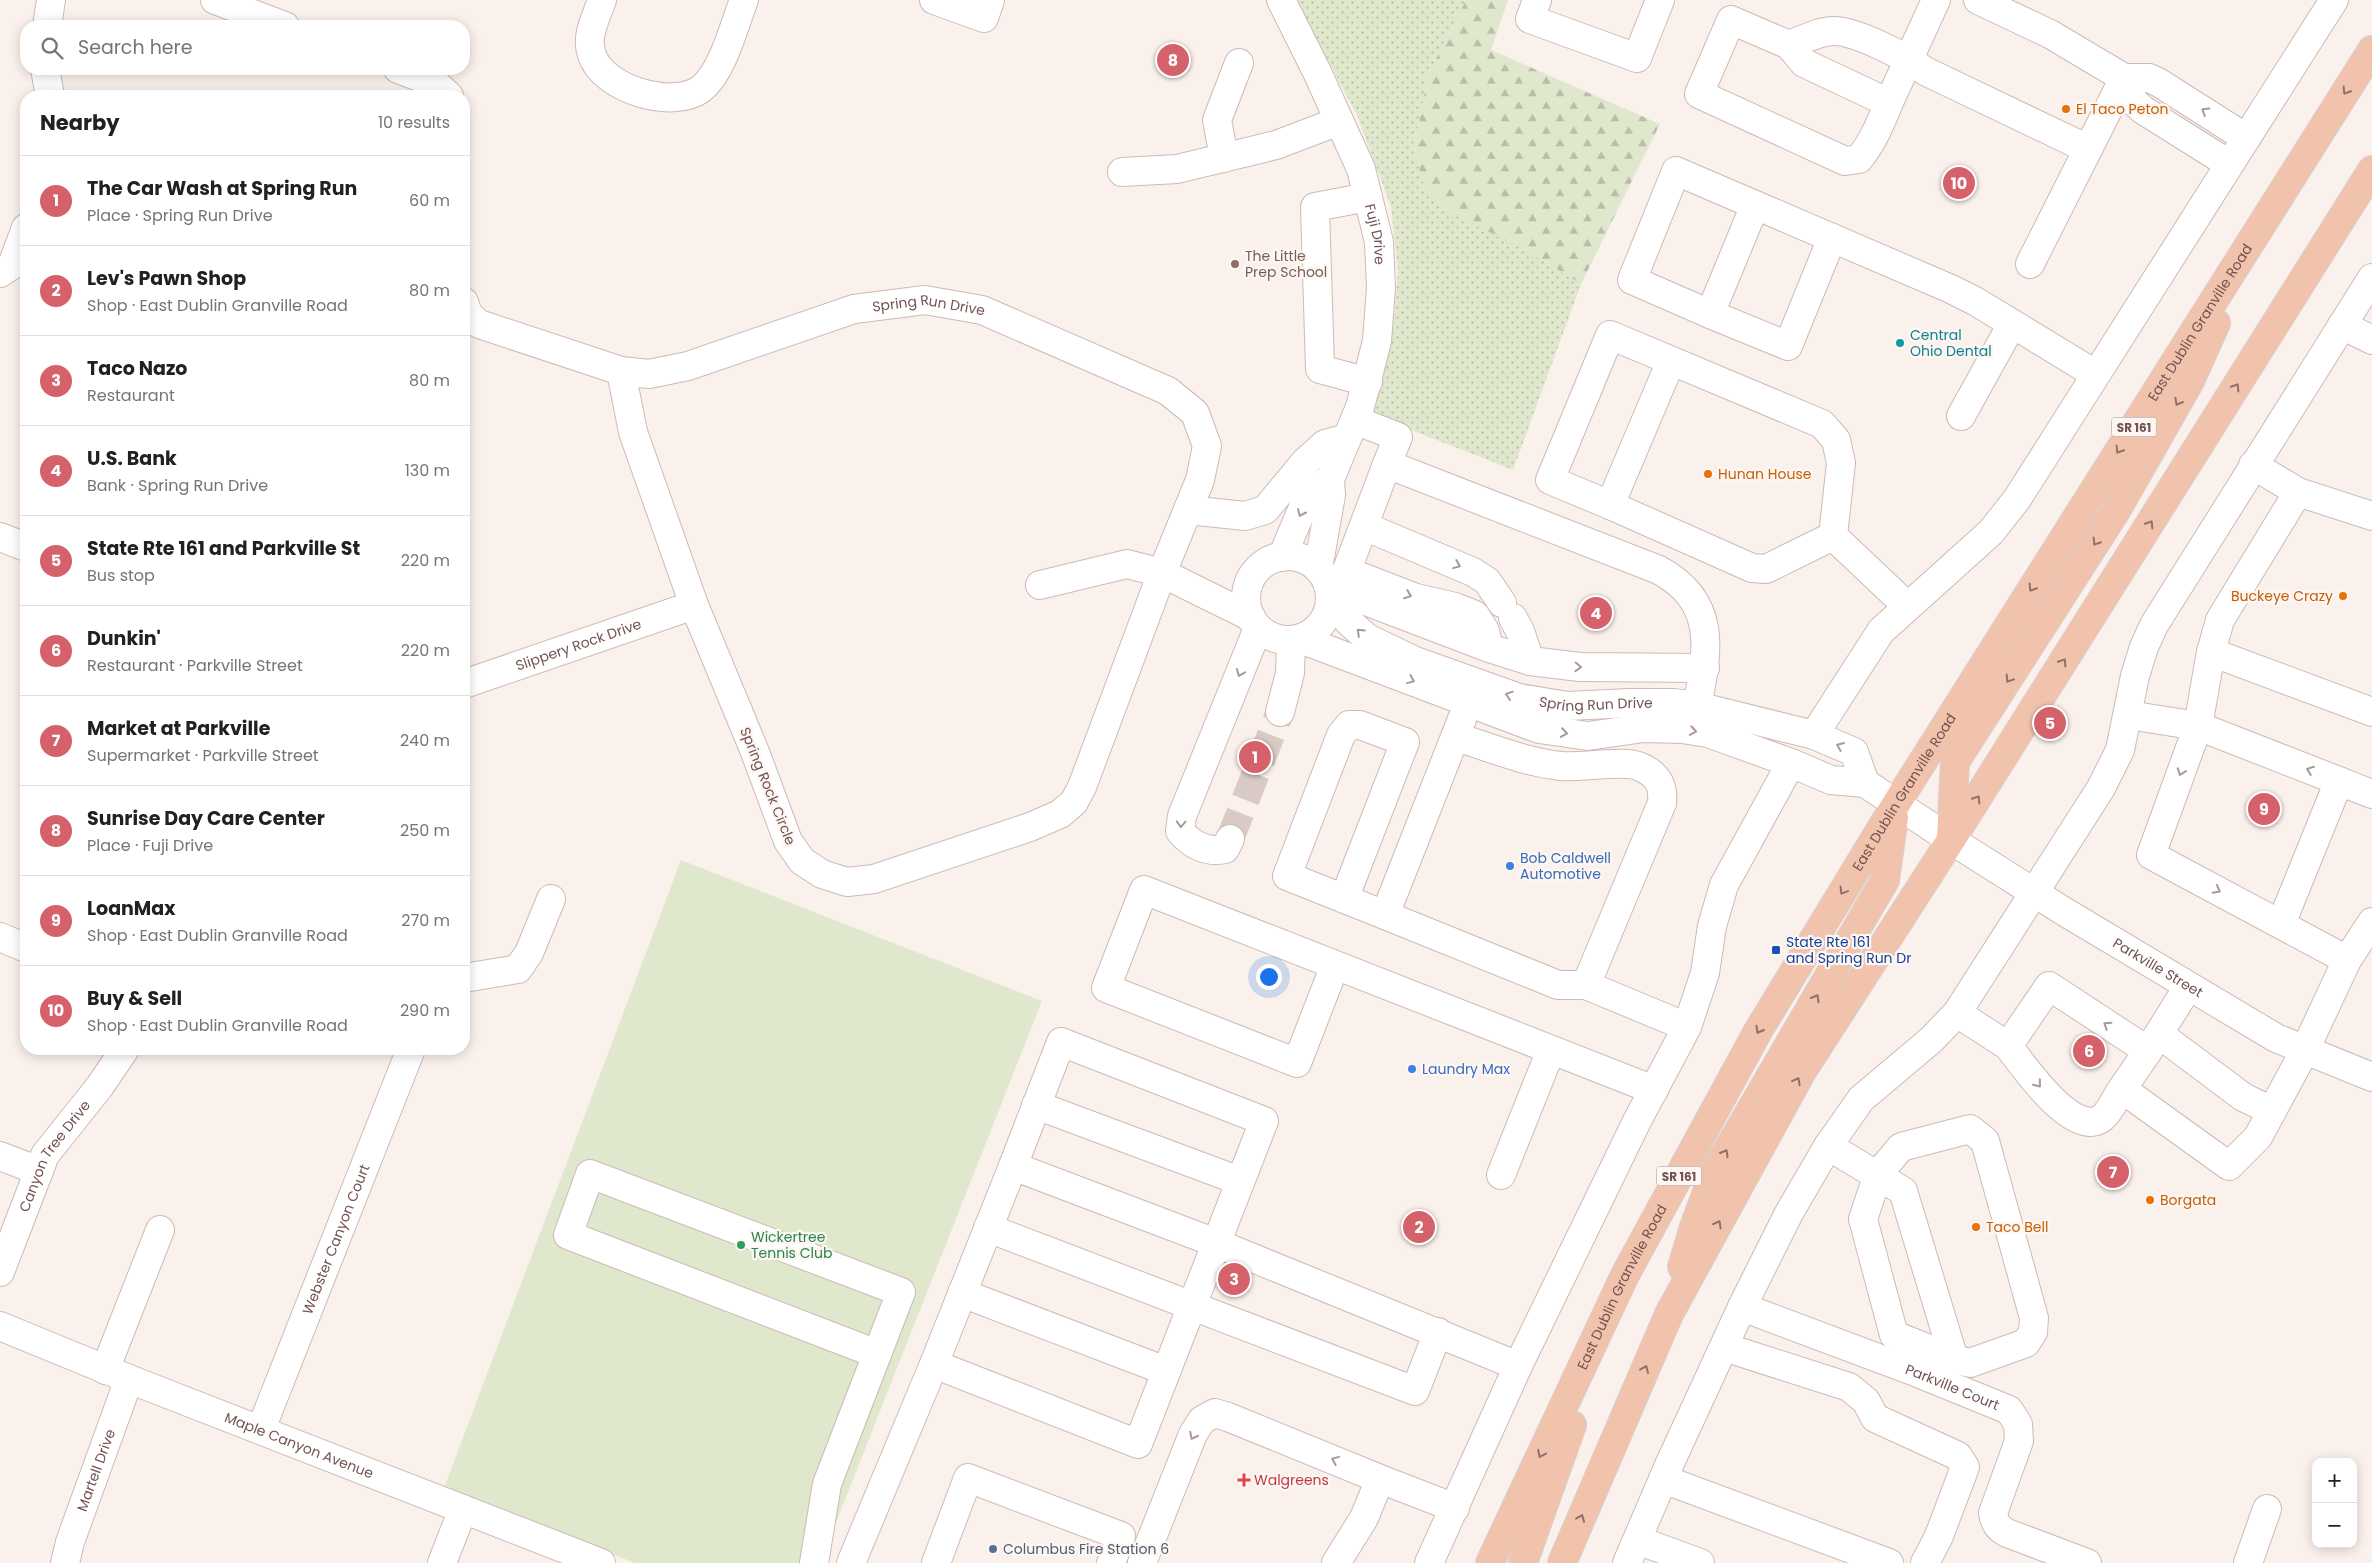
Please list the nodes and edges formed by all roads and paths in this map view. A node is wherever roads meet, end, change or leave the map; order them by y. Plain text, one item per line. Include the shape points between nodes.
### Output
1 (51, 0) edge
2 (215, 0) edge
3 (602, 0) edge
4 (744, 0) edge
5 (934, 0) edge
6 (990, 0) edge
7 (1281, 0) edge
8 (1537, 0) edge
9 (1660, 0) edge
10 (1936, 0) edge
11 (1978, 0) edge
12 (2331, 1) edge
13 (48, 20) edge
14 (269, 20) edge
15 (1789, 44) junction
16 (2372, 50) edge
17 (1909, 59) junction
18 (1239, 62) dead end
19 (45, 75) edge
20 (414, 75) edge
21 (2124, 78) junction
22 (49, 90) edge
23 (443, 90) edge
24 (1889, 103) junction
25 (1339, 121) junction
26 (2246, 138) junction
27 (2088, 148) junction
28 (1224, 158) junction
29 (2229, 164) junction
30 (2372, 170) edge
31 (1122, 172) dead end
32 (1368, 197) junction
33 (1755, 205) junction
34 (2258, 231) junction
35 (1832, 238) junction
36 (20, 244) edge
37 (2030, 264) dead end
38 (0, 273) edge
39 (2372, 278) edge
40 (1710, 314) junction
41 (470, 316) edge
42 (2012, 324) junction
43 (2342, 325) junction
44 (2372, 340) edge
45 (1671, 361) junction
46 (622, 370) junction
47 (2095, 374) junction
48 (1368, 382) junction
49 (1961, 416) dead end
50 (1351, 429) junction
51 (1387, 464) junction
52 (2253, 465) junction
53 (1330, 479) junction
54 (2298, 492) junction
55 (1610, 505) junction
56 (1188, 510) junction
57 (2372, 516) edge
58 (1364, 526) junction
59 (1833, 536) junction
60 (0, 537) edge
61 (20, 545) edge
62 (1282, 557) junction
63 (1318, 569) junction
64 (1162, 573) junction
65 (1251, 579) junction
66 (1040, 585) dead end
67 (1194, 589) junction
68 (1330, 594) junction
69 (694, 605) junction
70 (1907, 606) junction
71 (1254, 622) junction
72 (1295, 639) junction
73 (2211, 652) junction
74 (1530, 661) junction
75 (1705, 668) junction
76 (470, 682) edge
77 (1467, 703) junction
78 (1697, 706) junction
79 (1280, 712) tunnel mouth
80 (2372, 712) edge
81 (2128, 715) junction
82 (2198, 726) junction
83 (1814, 735) junction
84 (1457, 736) junction
85 (1791, 763) junction
86 (2339, 781) junction
87 (1866, 783) junction
88 (2372, 794) edge
89 (1896, 804) junction
90 (1230, 839) tunnel mouth
91 (1951, 840) junction
92 (2033, 892) junction
93 (551, 899) dead end
94 (1344, 899) junction
95 (1385, 915) junction
96 (2372, 922) edge
97 (2281, 924) junction
98 (0, 938) edge
99 (20, 946) edge
100 (2347, 960) junction
101 (1335, 965) junction
102 (470, 977) edge
103 (1586, 985) junction
104 (2188, 987) junction
105 (1957, 1012) junction
106 (1687, 1026) junction
107 (2154, 1042) junction
108 (2008, 1046) junction
109 (1551, 1050) junction
110 (2304, 1050) junction
111 (122, 1055) edge
112 (409, 1055) edge
113 (2372, 1078) edge
114 (2122, 1089) junction
115 (1654, 1090) junction
116 (1036, 1105) junction
117 (2272, 1111) junction
118 (1828, 1146) junction
119 (0, 1156) edge
120 (1013, 1166) junction
121 (39, 1171) junction
122 (1878, 1174) junction
123 (1501, 1175) dead end
124 (1240, 1181) junction
125 (988, 1228) junction
126 (160, 1230) dead end
127 (1216, 1243) junction
128 (0, 1272) edge
129 (1625, 1275) junction
130 (962, 1293) junction
131 (1192, 1306) junction
132 (1742, 1306) junction
133 (1669, 1314) junction
134 (0, 1326) edge
135 (1438, 1332) junction
136 (1724, 1347) junction
137 (878, 1354) junction
138 (1954, 1360) junction
139 (934, 1364) junction
140 (1518, 1366) junction
141 (1166, 1371) junction
142 (117, 1375) junction
143 (261, 1429) junction
144 (1380, 1479) junction
145 (1663, 1479) junction
146 (1455, 1508) junction
147 (463, 1509) junction
148 (2267, 1509) dead end
149 (1632, 1551) edge
150 (65, 1563) edge
151 (442, 1563) edge
152 (601, 1563) edge
153 (814, 1563) edge
154 (851, 1563) edge
155 (936, 1563) edge
156 (1111, 1563) edge
157 (1142, 1563) edge
158 (1336, 1563) edge
159 (1430, 1563) edge
160 (1490, 1563) edge
161 (1523, 1563) edge
162 (1562, 1563) edge
163 (1700, 1563) edge
164 (1889, 1563) edge
165 (1925, 1563) edge
166 (2088, 1563) edge
167 (2248, 1563) edge

1 - 13 street
2 - 14 street
3 - 4 street via 589,35 592,56 604,73 620,84 651,96 674,99 700,89 717,69
5 - 6 street via 984,18
7 - 25 street, Fuji Drive
8 - 9 street via 1530,19 1637,58
10 - 17 street
11 - 21 street via 2050,34
12 - 26 street
15 - 17 street via 1832,31 1845,32
15 - 24 street via 1804,63
15 - 24 street via 1732,20 1700,94 1845,161 1859,159 1869,148
16 -> 34 main road, East Dublin Granville Road / SR 161
17 - 24 street
17 - 27 street via 1924,71
18 - 28 street via 1217,120
19 - 22 street
20 - 23 street via 435,83
26 -> 21 street via 2150,78
21 - 27 street
21 - 29 street via 2134,102 2143,110
25 - 28 street via 1276,145
25 - 32 street, Fuji Drive via 1361,169
26 - 29 street
27 - 37 street
28 - 31 street via 1177,169
29 - 47 street
91 -> 30 main road
32 - 48 street, Fuji Drive via 1378,242 1381,288 1377,341
32 - 48 street via 1315,207 1320,369
33 - 35 street
33 - 40 street
33 - 40 street via 1676,171 1632,280
34 -> 89 main road, East Dublin Granville Road / SR 161
34 -> 91 main road via 2190,382 2116,511 1956,762
35 - 40 street via 1788,346
35 - 42 street via 1951,289
36 - 38 street via 12,265
39 - 43 street
41 - 46 street, Spring Run Drive via 479,324
42 - 47 street
42 - 49 street
43 - 44 street
43 - 52 street
45 - 55 street
45 - 55 street via 1610,335 1550,480
45 - 59 street via 1822,424 1836,440 1841,463
46 - 56 street, Spring Run Drive via 649,374 688,366 854,309 925,300 982,310 1168,391 1195,413 1207,446 1200,480
46 - 69 street, Spring Rock Circle via 634,432
47 - 70 street via 2017,499 1992,532
48 - 50 street, Fuji Drive
50 - 51 street via 1398,437
50 - 53 street, Fuji Drive
50 - 56 street via 1325,444 1305,462 1265,510 1245,516
51 - 58 street
51 - 75 street via 1675,578 1688,590 1700,612 1707,645
52 - 54 street
52 - 81 street via 2154,625 2135,676
53 -> 62 street via 1310,491
53 - 63 street, Fuji Drive via 1332,495
54 - 57 street
54 - 73 street via 2220,620
55 - 59 street via 1752,568 1766,569
56 - 64 street, Spring Run Drive
58 -> 74 street via 1487,580 1520,631
58 - 74 street via 1346,571 1416,598 1475,615 1490,648
59 - 70 street
60 - 61 street
62 - 63 street via 1308,561
62 - 65 street via 1259,568
63 - 68 street
64 - 66 street via 1127,564
64 - 67 street
64 - 69 street, Spring Rock Circle via 1074,802 1060,814 1030,827 874,879 847,882 822,874 802,861 788,840
65 - 67 street
65 - 71 street via 1247,604
67 - 71 street
68 - 72 street via 1323,622 1313,632
78 -> 68 street, Spring Run Drive via 1674,703 1568,706 1519,698 1415,661 1367,638 1348,621
69 - 76 street, Slippery Rock Drive
70 - 83 street via 1882,631
71 - 72 street via 1268,635
71 -> 90 street via 1182,816 1180,831 1188,842 1215,852 1224,849
72 -> 77 street, Spring Run Drive
72 - 79 street
73 - 80 street
73 - 82 street
74 -> 75 street via 1580,667
75 - 78 street
77 - 84 street
77 -> 85 street, Spring Run Drive via 1539,729 1563,734 1588,736 1644,728 1700,732
78 - 83 street, Spring Run Drive
81 - 82 street
81 - 92 street via 2112,768
86 -> 82 street
82 -> 97 street via 2151,855
87 -> 83 street, Spring Run Drive via 1854,752
84 - 95 street
84 - 103 street via 1528,760 1561,766 1636,765 1656,775 1664,789 1662,803
85 - 87 street, Spring Run Drive via 1831,780
85 - 106 street via 1724,886 1712,926 1705,973
86 - 88 street
86 - 97 street
87 - 89 street
89 - 91 street
89 -> 129 main road, East Dublin Granville Road / SR 161 via 1758,1031
133 -> 89 main road via 1694,1227 1714,1173 1884,880
91 - 92 street, Parkville Street
133 -> 91 main road via 1801,1073
92 - 104 street, Parkville Street
92 - 105 street
93 - 102 street via 530,953 518,969
94 - 94 street via 1287,876 1341,734 1349,725 1360,725 1405,742
94 - 95 street
95 - 103 street via 1558,985
96 - 100 street
97 - 100 street
98 - 99 street
100 - 110 street
101 - 101 street via 1144,890 1106,988 1297,1063
101 - 109 street
103 - 106 street
104 - 107 street
104 - 110 street, Parkville Street via 2276,1038
105 - 108 street
105 - 118 street via 1931,1040 1861,1099
106 - 115 street
107 -> 108 street via 2049,986
107 - 114 street
107 - 117 street via 2243,1097
108 -> 114 street via 2050,1098 2079,1120 2089,1123 2102,1118
109 - 115 street
109 - 123 street
110 - 113 street, Parkville Street
110 - 117 street
111 - 121 street, Canyon Tree Drive via 45,1155
112 - 143 street, Webster Canyon Court
114 - 117 street via 2229,1166 2258,1137
115 - 140 street
116 - 120 street
116 - 124 street
116 - 124 street via 1061,1042 1264,1121
118 - 122 street
118 - 132 street via 1789,1213
119 - 121 street
120 - 125 street
120 - 127 street
121 - 128 street, Canyon Tree Drive
122 - 138 street via 1903,1191
122 - 138 street via 1863,1219 1894,1335
122 - 138 street via 1901,1147 1970,1129 1985,1141 2034,1318 2033,1332 2026,1343 1970,1363
124 - 127 street
125 - 130 street
125 - 131 street
126 - 142 street, Martell Drive
127 - 131 street
127 - 135 street
129 -> 160 main road, East Dublin Granville Road / SR 161
129 - 161 main road
130 - 139 street
130 - 141 street
131 - 135 street via 1415,1391
131 - 141 street
132 - 136 street
132 - 166 street, Parkville Court via 2009,1410 2018,1424 2019,1440 1993,1513 1994,1522 2007,1533
162 -> 133 main road
134 - 142 street, Maple Canyon Avenue
135 - 140 street
136 - 145 street
136 - 165 street via 1848,1387 1866,1401 1876,1418 1958,1456 1965,1467 1939,1536
137 - 137 street via 568,1235 590,1174 901,1292
137 - 153 street via 827,1484
139 - 141 street via 1138,1444
139 - 154 street
140 - 146 street
142 - 143 street, Maple Canyon Avenue
142 - 150 street, Martell Drive
143 - 147 street, Maple Canyon Avenue
144 - 146 street
144 -> 157 street via 1215,1413 1202,1420 1193,1434
144 - 158 street via 1364,1518
145 - 149 street
145 - 164 street
146 - 159 street
147 - 151 street
147 - 152 street, Maple Canyon Avenue
148 - 167 street
149 - 163 street
155 - 156 street via 968,1478 1121,1536

